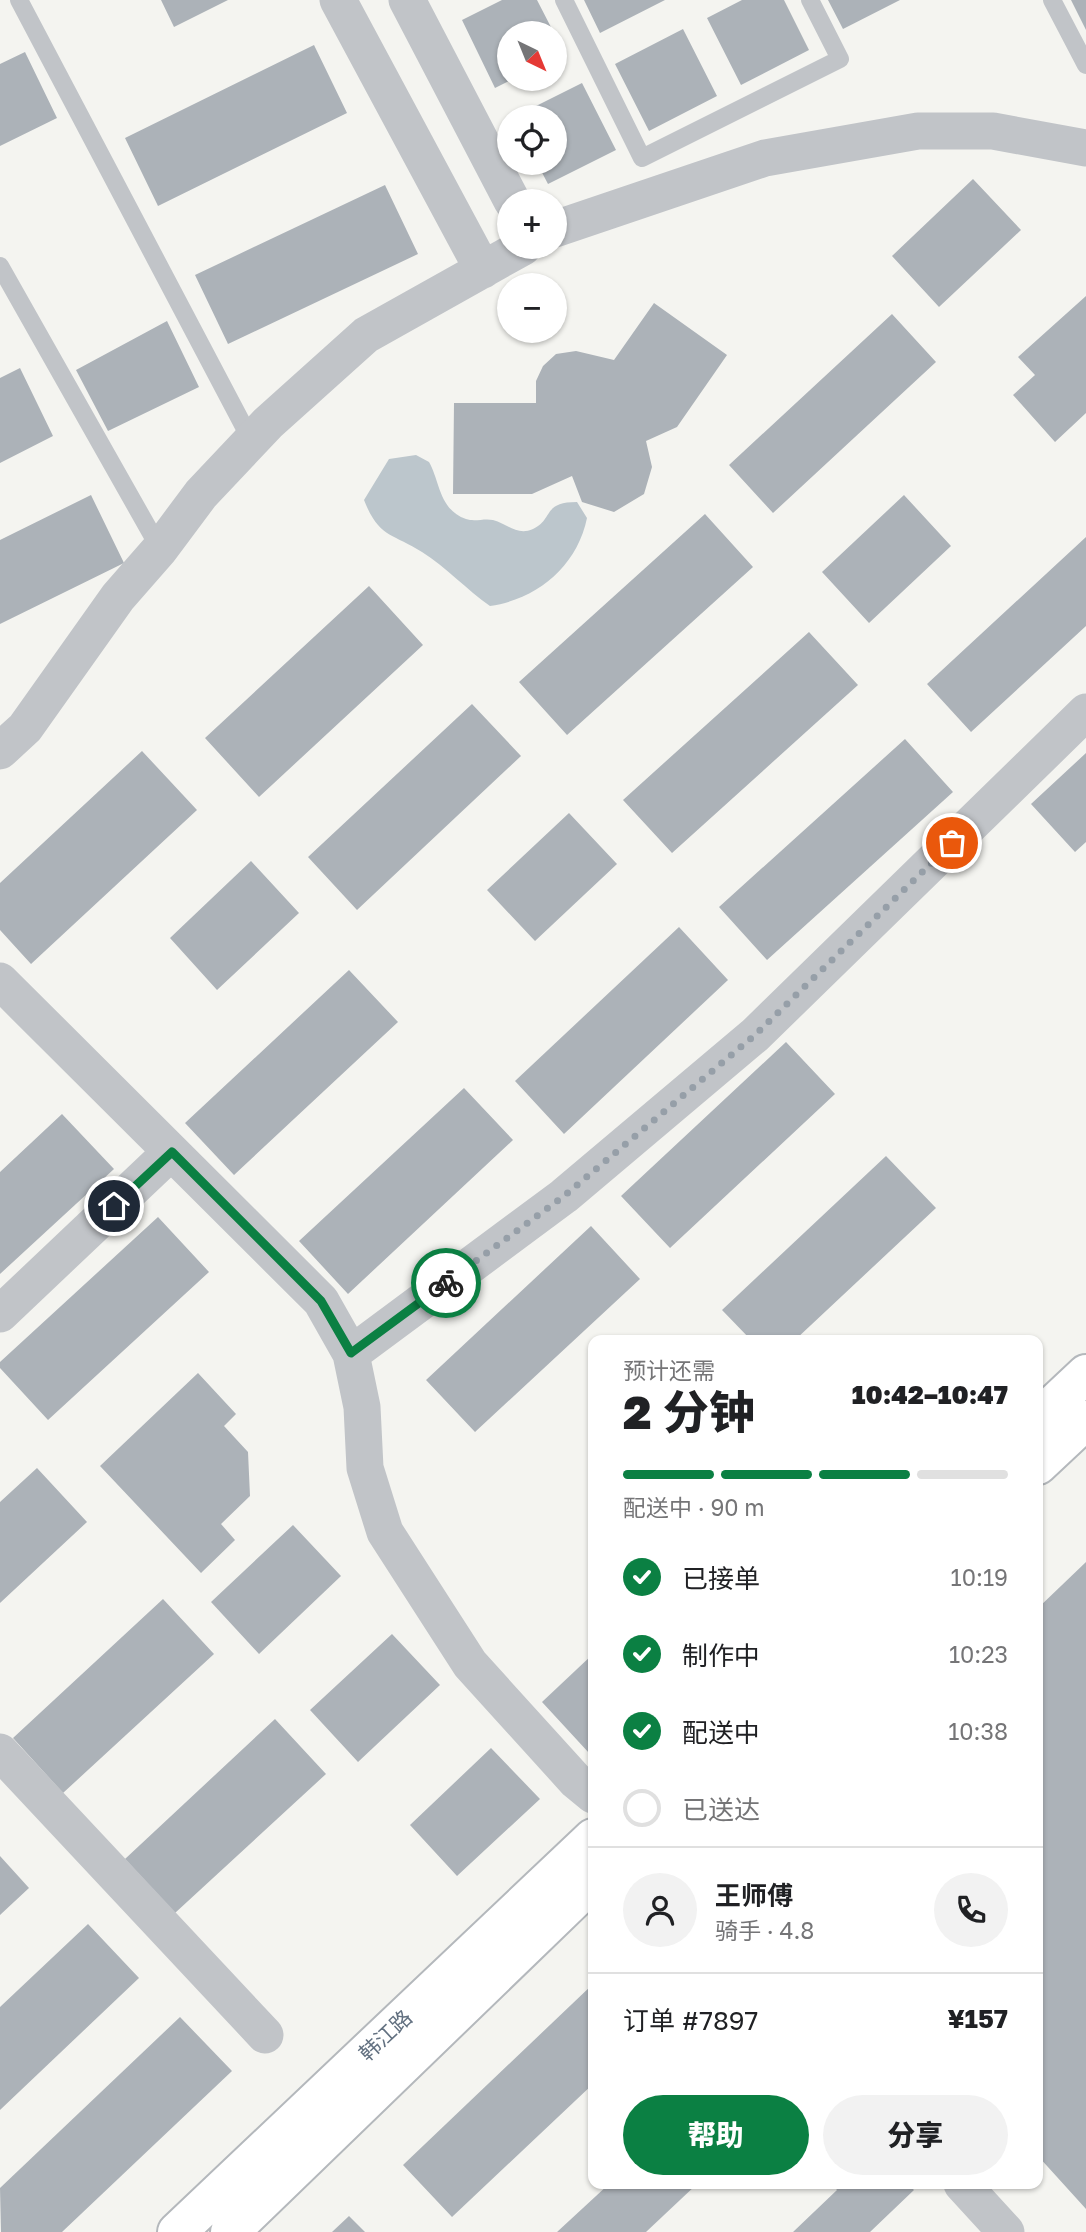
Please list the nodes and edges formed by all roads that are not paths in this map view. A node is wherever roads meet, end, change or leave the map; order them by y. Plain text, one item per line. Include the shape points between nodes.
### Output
1 (19, 0) edge
2 (338, 0) edge
3 (407, 0) edge
4 (564, 0) edge
5 (810, 0) edge
6 (1052, 0) edge
7 (1086, 65) edge
8 (1086, 148) edge
9 (506, 189) edge
10 (567, 225) edge
11 (502, 259) edge
12 (0, 265) edge
13 (483, 270) junction
14 (251, 440) junction
15 (160, 549) junction
16 (1086, 712) edge
17 (0, 751) edge
18 (0, 981) edge
19 (172, 1152) junction
20 (0, 1314) edge
21 (351, 1353) junction
22 (1086, 1374) edge
23 (1043, 1414) edge
24 (1086, 1420) edge
25 (1043, 1460) edge
26 (0, 1752) edge
27 (588, 1791) edge
28 (588, 1843) edge
29 (588, 1886) edge
30 (265, 2035) dead end
31 (967, 2189) edge
32 (177, 2232) edge
33 (230, 2232) edge
34 (1006, 2232) edge

1 - 14 lane
2 - 13 street
3 - 9 street
4 - 5 lane via 642,158 840,59
6 - 7 lane
8 - 10 street via 993,131 918,131 765,158
11 - 13 street
12 - 15 lane
13 - 14 street via 366,335
14 - 15 street via 201,494
15 - 17 street via 118,597 25,728
16 - 21 street via 755,1035 564,1196
18 - 19 street
19 - 20 street
19 - 21 street via 321,1301
21 - 27 street via 362,1407 365,1468 385,1532 470,1664
22 - 23 street
24 - 25 street
26 - 30 street
28 - 32 street, 韩江路
29 - 33 street, 韩江路
31 - 34 street

